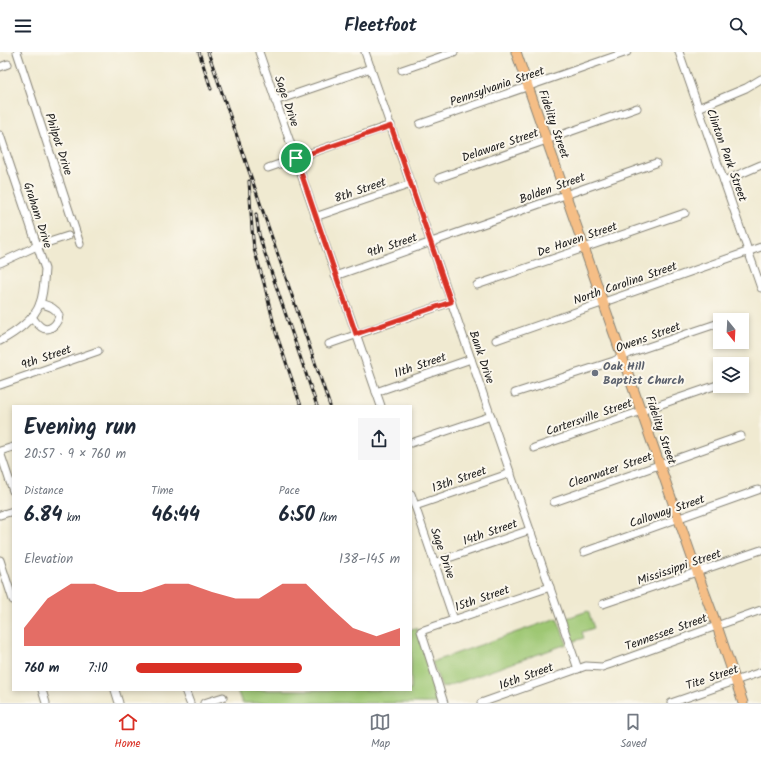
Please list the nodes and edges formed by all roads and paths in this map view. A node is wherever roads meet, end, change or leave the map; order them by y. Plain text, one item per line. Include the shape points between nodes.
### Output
1 (17, 52) edge
2 (259, 52) edge
3 (365, 52) edge
4 (454, 52) edge
5 (516, 52) edge
6 (627, 52) edge
7 (678, 52) edge
8 (8, 64) dead end
9 (0, 67) edge
10 (371, 68) junction
11 (402, 70) dead end
12 (761, 79) edge
13 (528, 87) junction
14 (275, 101) junction
15 (637, 108) dead end
16 (698, 108) junction
17 (420, 124) dead end
18 (391, 126) junction
19 (0, 135) edge
20 (546, 140) junction
21 (296, 158) junction
22 (8, 160) junction
23 (0, 163) edge
24 (656, 163) dead end
25 (761, 165) edge
26 (268, 168) dead end
27 (439, 178) dead end
28 (724, 181) junction
29 (411, 184) junction
30 (565, 194) junction
31 (685, 213) dead end
32 (315, 217) junction
33 (456, 234) joint
34 (68, 236) dead end
35 (431, 243) junction
36 (80, 244) dead end
37 (37, 246) junction
38 (761, 247) edge
39 (584, 248) junction
40 (748, 251) junction
41 (0, 263) edge
42 (335, 276) junction
43 (477, 285) dead end
44 (761, 288) edge
45 (451, 302) junction
46 (604, 302) junction
47 (40, 303) junction
48 (32, 317) junction
49 (713, 325) edge
50 (356, 334) junction
51 (496, 340) dead end
52 (0, 341) edge
53 (329, 344) dead end
54 (98, 351) dead end
55 (622, 357) junction
56 (471, 359) junction
57 (0, 385) edge
58 (713, 386) edge
59 (376, 392) junction
60 (515, 393) dead end
61 (381, 405) edge
62 (641, 411) junction
63 (491, 416) junction
64 (741, 436) dead end
65 (412, 443) edge
66 (12, 447) edge
67 (534, 448) dead end
68 (0, 452) edge
69 (660, 464) junction
70 (510, 473) junction
71 (12, 488) edge
72 (758, 490) dead end
73 (412, 497) edge
74 (554, 502) dead end
75 (415, 506) junction
76 (12, 511) edge
77 (0, 515) edge
78 (679, 518) junction
79 (530, 530) junction
80 (761, 550) edge
81 (584, 552) dead end
82 (0, 560) edge
83 (434, 563) junction
84 (697, 572) junction
85 (550, 587) junction
86 (12, 597) edge
87 (603, 604) dead end
88 (761, 610) edge
89 (454, 620) junction
90 (717, 626) junction
91 (578, 668) junction
92 (761, 672) edge
93 (735, 681) junction
94 (42, 691) edge
95 (114, 691) edge
96 (185, 691) edge
97 (223, 697) dead end
98 (46, 703) edge
99 (119, 703) edge
100 (190, 703) edge
101 (204, 703) edge
102 (444, 703) edge
103 (481, 703) edge
104 (671, 703) edge
105 (743, 703) edge

1 - 36 street, Philpot Drive
2 - 14 street, Sage Drive
3 - 10 street, Bank Drive
4 - 11 street
5 - 13 main road, Fidelity Street
6 - 13 street, Pennsylvania Street
7 - 16 street, Clinton Park Street
8 - 9 street
10 - 14 street
10 - 18 street, Bank Drive
12 - 16 street
13 - 17 street, Pennsylvania Street
13 - 20 main road, Fidelity Street
14 - 21 street, Sage Drive
15 - 20 street, Delaware Street
16 - 28 street, Clinton Park Street
18 - 21 street
18 - 29 street, Bank Drive
19 - 22 street, Graham Drive
20 - 27 street, Delaware Street
20 - 30 main road, Fidelity Street
21 - 26 street
21 - 32 street, Sage Drive
22 - 23 street
22 - 37 street, Graham Drive
24 - 30 street, Bolden Street
25 - 28 street
28 - 40 street, Clinton Park Street
29 - 32 street, 8th Street
29 - 35 street, Bank Drive
30 - 33 street, Bolden Street
30 - 39 main road, Fidelity Street
31 - 39 street, De Haven Street
32 - 42 street, Sage Drive
33 - 35 street, 9th Street
34 - 37 street
35 - 42 street, 9th Street
35 - 45 street, Bank Drive
37 - 41 street
37 - 47 street, Graham Drive via 44,268
38 - 40 street, North Carolina Street
39 - 43 street, De Haven Street
39 - 46 main road, Fidelity Street
40 - 44 street, Clinton Park Street
40 - 46 street, North Carolina Street
42 - 50 street, Sage Drive
45 - 50 street
45 - 56 street, Bank Drive
46 - 51 street, North Carolina Street
46 - 55 main road, Fidelity Street
47 - 48 street
47 - 48 street via 57,311 59,315 56,323 53,327 40,327
48 - 52 street
49 - 55 street, Owens Street
50 - 53 street
50 - 59 street, Sage Drive
54 - 57 street, 9th Street
55 - 60 street, Owens Street
55 - 62 main road, Fidelity Street
56 - 59 street, 11th Street
56 - 63 street, Bank Drive
58 - 62 street, Cartersville Street
59 - 61 street, Sage Drive
62 - 67 street, Cartersville Street
62 - 69 main road, Fidelity Street
63 - 65 street
63 - 70 street, Bank Drive
64 - 69 street, Clearwater Street
66 - 68 street
68 - 71 street
69 - 74 street, Clearwater Street
69 - 78 main road, Fidelity Street
70 - 75 street, 13th Street
70 - 79 street, Bank Drive
72 - 78 street, Calloway Street
73 - 75 street, Sage Drive
75 - 83 street, Sage Drive
76 - 77 street
78 - 81 street, Calloway Street
78 - 84 main road, Fidelity Street
79 - 83 street, 14th Street
79 - 85 street, Bank Drive
80 - 84 street, Mississippi Street
82 - 86 street
83 - 89 street, Sage Drive
84 - 87 street, Mississippi Street
84 - 90 main road, Fidelity Street
85 - 89 street, 15th Street
85 - 91 street, Bank Drive
88 - 90 street, Tennessee Street
89 - 102 street, 15th Street via 421,631
90 - 91 street, Tennessee Street via 602,667
90 - 93 main road, Fidelity Street
91 - 103 street, 16th Street
92 - 93 street, Tite Street
93 - 104 street, Tite Street
93 - 105 main road, Fidelity Street
94 - 98 street
95 - 99 street
96 - 100 street
97 - 101 street

